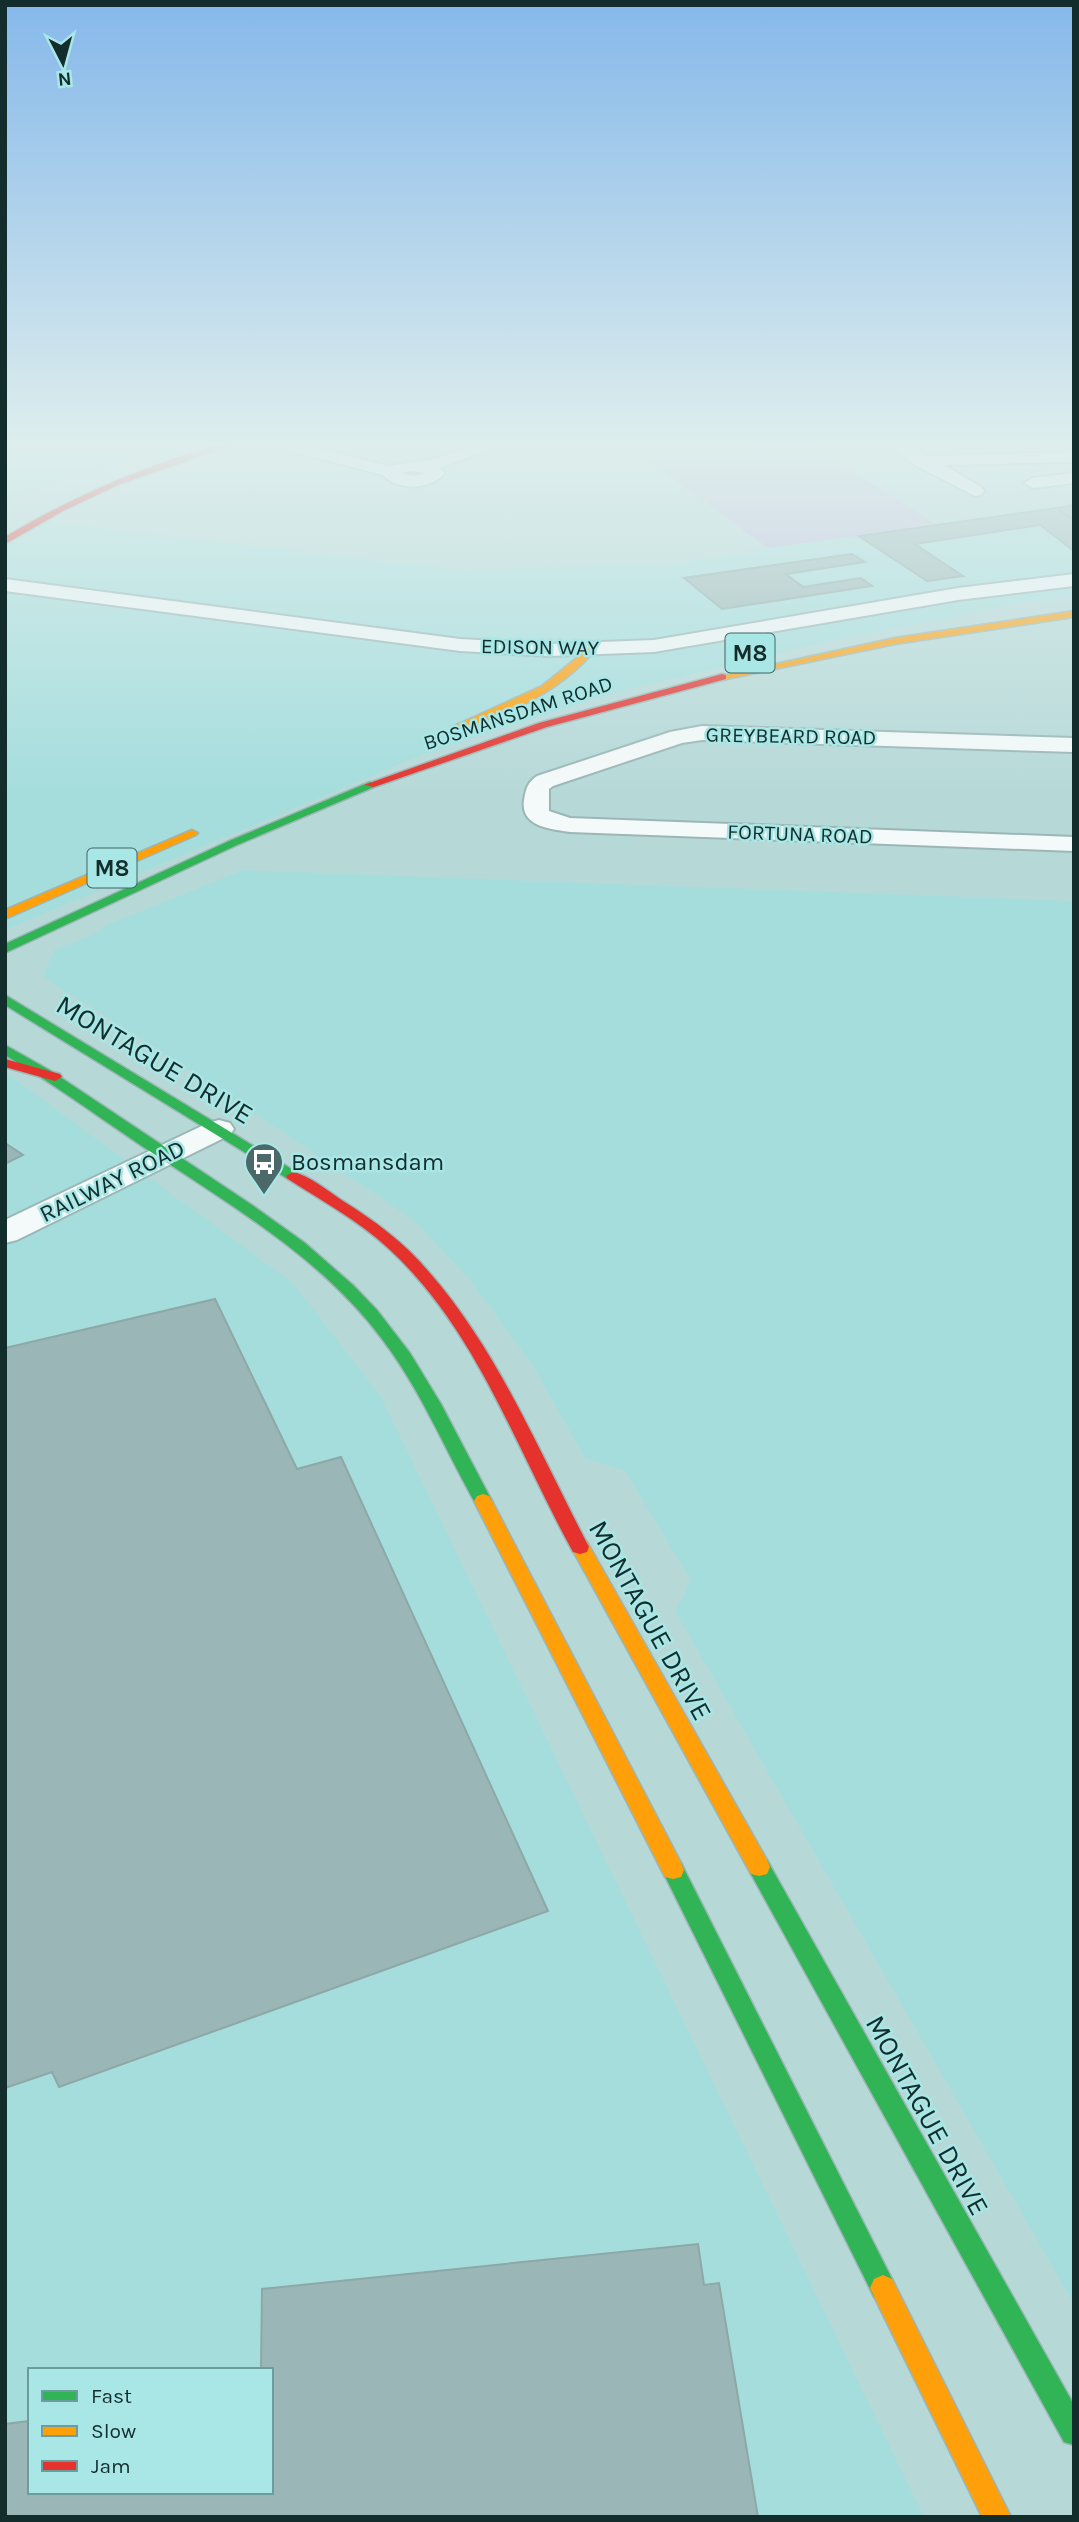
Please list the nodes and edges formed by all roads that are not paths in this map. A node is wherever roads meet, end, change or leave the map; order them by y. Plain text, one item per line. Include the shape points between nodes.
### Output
1 (1074, 580) edge
2 (5, 585) edge
3 (1074, 600) edge
4 (1074, 614) edge
5 (956, 615) dead end
6 (549, 650) junction
7 (590, 650) junction
8 (552, 685) junction
9 (561, 699) dead end
10 (1074, 745) edge
11 (535, 806) joint
12 (206, 827) dead end
13 (1074, 844) edge
14 (212, 852) junction
15 (5, 915) edge
16 (5, 934) edge
17 (5, 949) edge
18 (5, 999) edge
19 (5, 1049) edge
20 (5, 1063) edge
21 (55, 1077) junction
22 (219, 1129) junction
23 (166, 1155) junction
24 (5, 1233) edge
25 (1074, 2432) edge
26 (997, 2517) edge

1 - 7 street, EDISON WAY via 852,610 688,641
2 - 6 street, EDISON WAY via 460,645
3 - 5 main road
4 - 14 main road, BOSMANSDAM ROAD / M8 via 770,666 604,706 372,784
6 - 7 street, EDISON WAY
6 - 8 main road via 564,667
7 - 8 main road via 573,671
8 - 9 main road, BOSMANSDAM ROAD via 445,733
10 - 11 street, GREYBEARD ROAD via 702,733 545,781 538,786
11 - 13 street, FORTUNA ROAD via 538,815 548,821 570,825
12 - 15 main road, M8
14 - 16 main road via 116,886
14 - 17 main road, BOSMANSDAM ROAD / M8
18 - 22 main road, MONTAGUE DRIVE
19 - 21 main road
20 - 21 main road
21 - 23 main road
22 - 23 street, RAILWAY ROAD
22 - 25 main road, MONTAGUE DRIVE via 346,1209 395,1246 454,1315
23 - 24 street, RAILWAY ROAD
23 - 26 main road via 336,1276 373,1315 416,1375 643,1810

